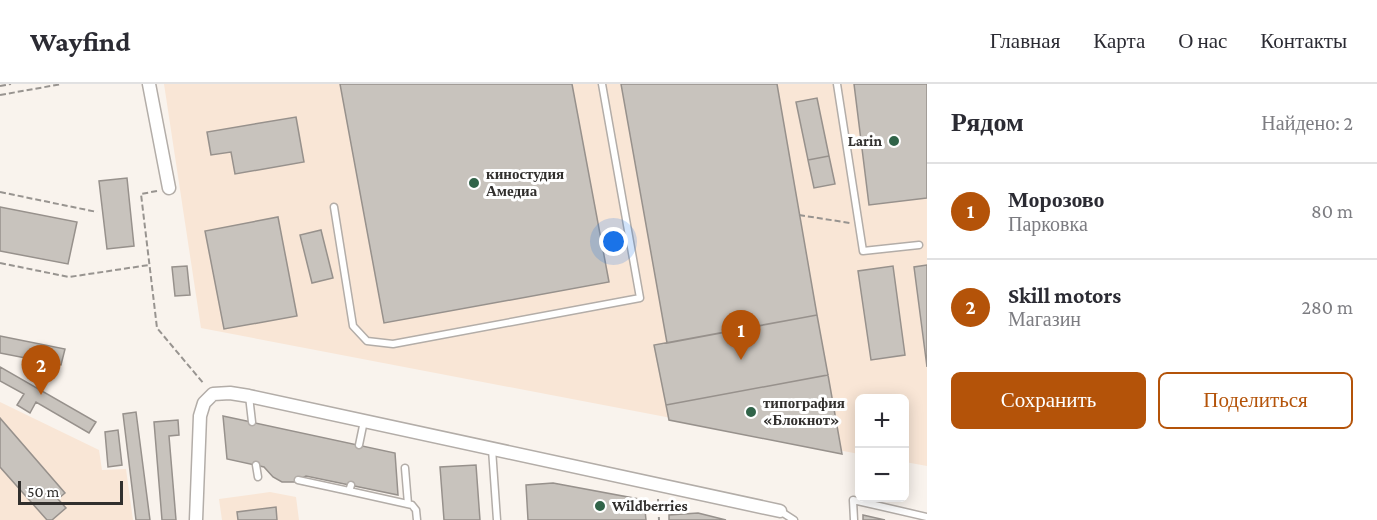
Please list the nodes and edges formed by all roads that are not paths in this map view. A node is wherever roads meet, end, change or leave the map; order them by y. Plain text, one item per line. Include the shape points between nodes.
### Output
1 (149, 84) edge
2 (602, 84) edge
3 (837, 84) edge
4 (169, 189) road end
5 (334, 207) dead end
6 (920, 246) dead end
7 (249, 396) junction
8 (364, 421) junction
9 (252, 422) dead end
10 (359, 445) dead end
11 (492, 449) junction
12 (256, 465) dead end
13 (405, 468) dead end
14 (258, 477) dead end
15 (298, 480) dead end
16 (408, 504) junction
17 (780, 512) joint
18 (927, 517) edge
19 (196, 520) edge
20 (417, 520) edge
21 (497, 520) edge
22 (794, 520) edge
23 (854, 520) edge

1 - 4 street
2 - 5 lane via 640,298 393,344 367,341 353,326
3 - 6 lane via 863,251
7 - 8 street
7 - 9 lane
7 - 19 street via 213,394 204,403 200,416
8 - 10 lane
8 - 11 street
11 - 17 street
11 - 21 lane
12 - 14 lane
13 - 16 lane
15 - 16 lane via 350,488
16 - 20 lane via 415,508
17 - 22 lane
18 - 23 lane via 853,501

